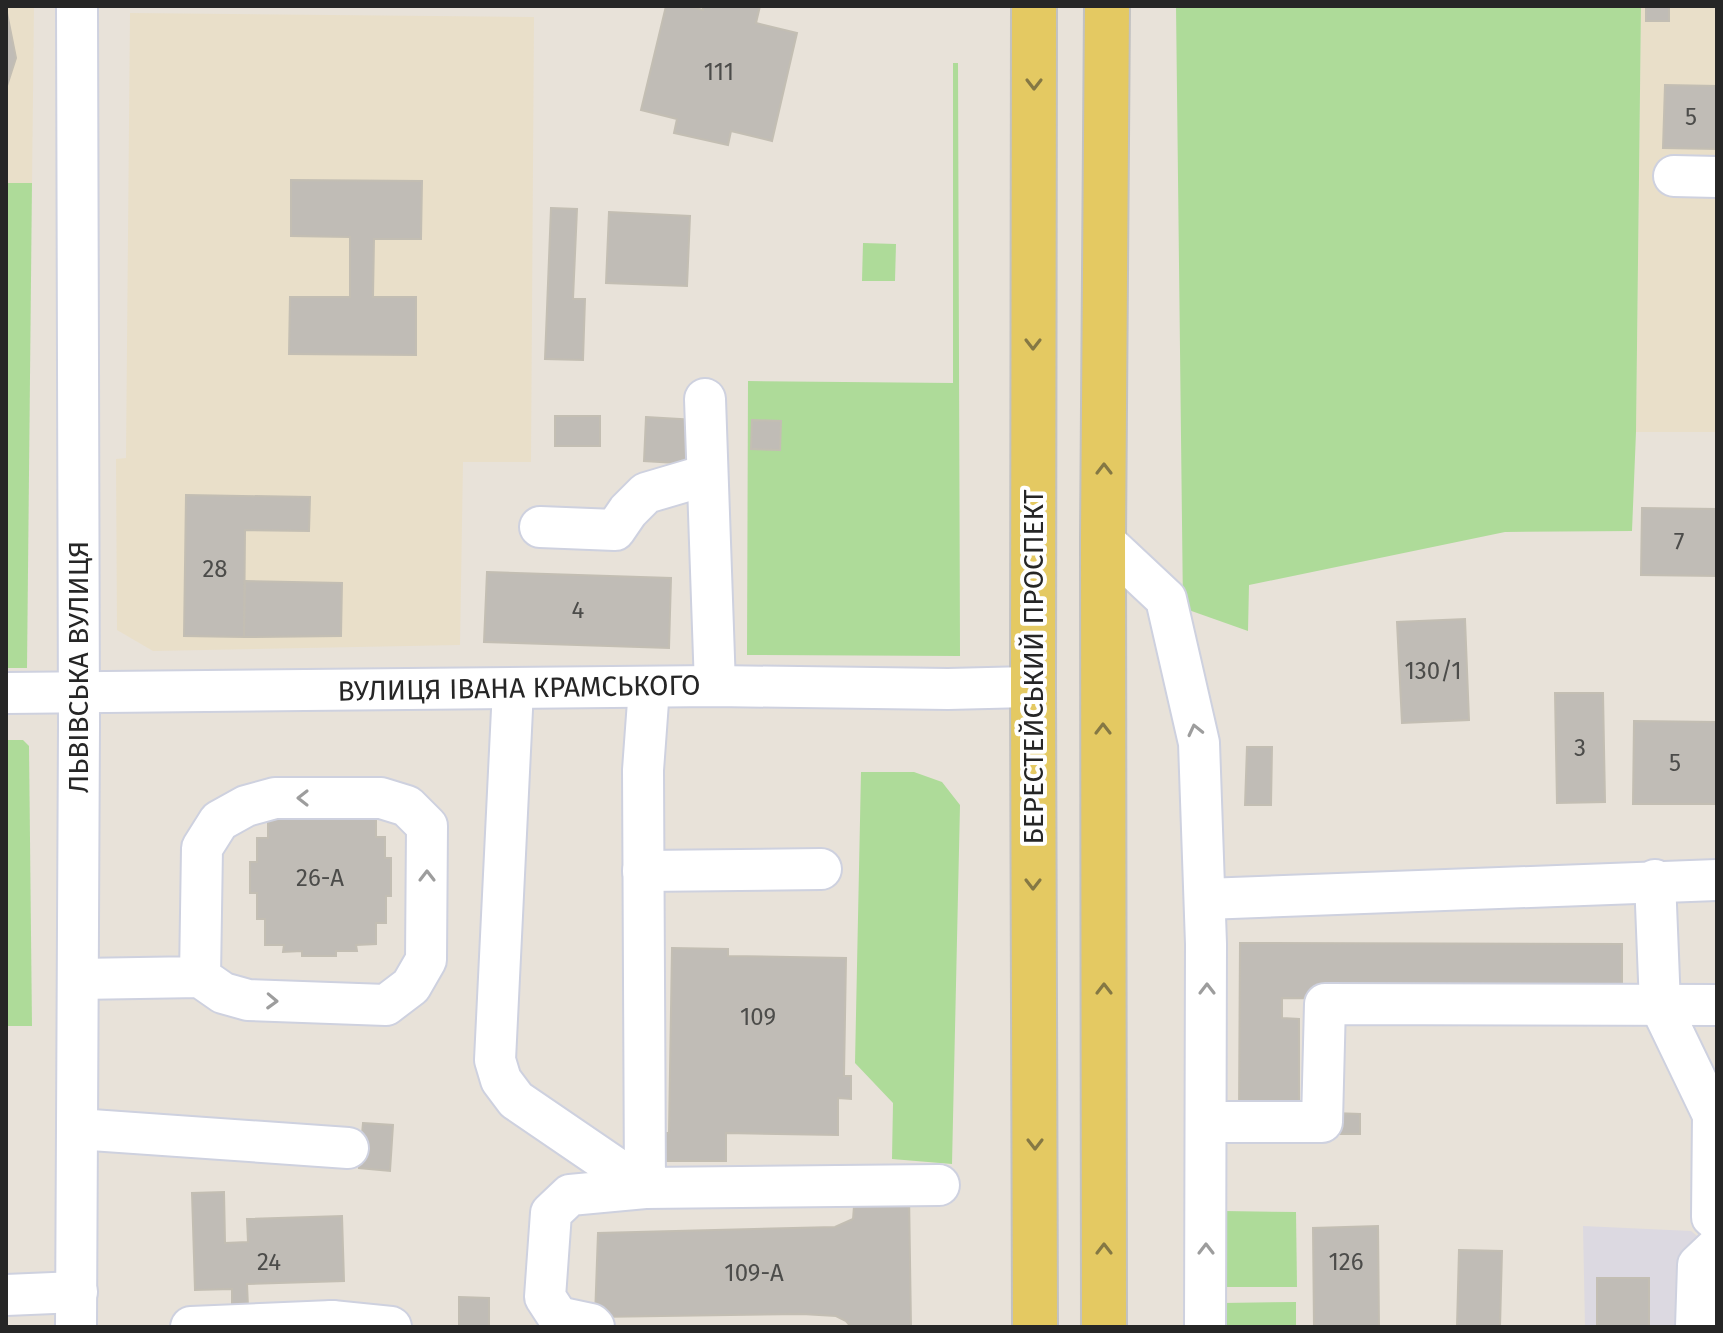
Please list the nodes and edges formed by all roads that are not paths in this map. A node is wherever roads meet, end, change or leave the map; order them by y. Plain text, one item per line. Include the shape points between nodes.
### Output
1 (77, 6) edge
2 (1034, 6) edge
3 (1107, 6) edge
4 (1674, 176) dead end
5 (1717, 177) edge
6 (705, 399) dead end
7 (707, 475) junction
8 (540, 527) dead end
9 (1103, 540) junction
10 (715, 686) junction
11 (1033, 687) junction
12 (649, 688) junction
13 (513, 689) junction
14 (79, 692) junction
15 (6, 693) edge
16 (821, 869) dead end
17 (643, 871) junction
18 (1655, 880) junction
19 (1717, 880) edge
20 (1205, 899) junction
21 (200, 977) junction
22 (78, 979) junction
23 (1660, 1005) junction
24 (1717, 1005) edge
25 (1207, 1122) junction
26 (77, 1129) junction
27 (348, 1148) dead end
28 (939, 1185) dead end
29 (645, 1188) junction
30 (1717, 1221) edge
31 (1717, 1247) edge
32 (6, 1295) edge
33 (72, 1313) edge
34 (334, 1324) edge
35 (191, 1327) edge
36 (391, 1327) edge
37 (594, 1327) edge
38 (1035, 1327) edge
39 (1104, 1327) edge
40 (1205, 1327) edge
41 (1696, 1327) edge

1 - 14 street, ЛЬВІВСЬКА ВУЛИЦЯ
2 -> 11 main road, БЕРЕСТЕЙСЬКИЙ ПРОСПЕКТ
9 -> 3 main road
4 - 5 street
6 - 7 street
7 - 8 street via 646,493 615,530
7 - 10 street
20 -> 9 street via 1199,743 1166,599
39 -> 9 main road
10 - 11 street, ВУЛИЦЯ ІВАНА КРАМСЬКОГО
10 - 12 street, ВУЛИЦЯ ІВАНА КРАМСЬКОГО
11 -> 38 main road, БЕРЕСТЕЙСЬКИЙ ПРОСПЕКТ
12 - 13 street, ВУЛИЦЯ ІВАНА КРАМСЬКОГО
12 - 17 street
13 - 14 street, ВУЛИЦЯ ІВАНА КРАМСЬКОГО
13 - 29 street via 495,1060 516,1100
14 - 15 street, ВУЛИЦЯ ІВАНА КРАМСЬКОГО
14 - 22 street, ЛЬВІВСЬКА ВУЛИЦЯ
16 - 17 street
17 - 29 street
18 - 19 street
18 - 20 street
18 - 23 street
25 -> 20 street
21 -> 21 street via 223,993 248,1000 386,1005 411,986 426,960 427,826 407,806 381,798 275,798 219,821 202,848
21 - 22 street
22 - 26 street, ЛЬВІВСЬКА ВУЛИЦЯ
23 - 24 street
23 - 25 street via 1325,1004 1322,1122
23 - 30 street via 1713,1115 1712,1217
40 -> 25 street
26 - 27 street
26 - 33 street, ЛЬВІВСЬКА ВУЛИЦЯ
28 - 29 street
29 - 37 street via 570,1195 551,1213 545,1297 558,1317
31 - 41 street via 1698,1265
32 - 33 street
34 - 35 street
34 - 36 street

